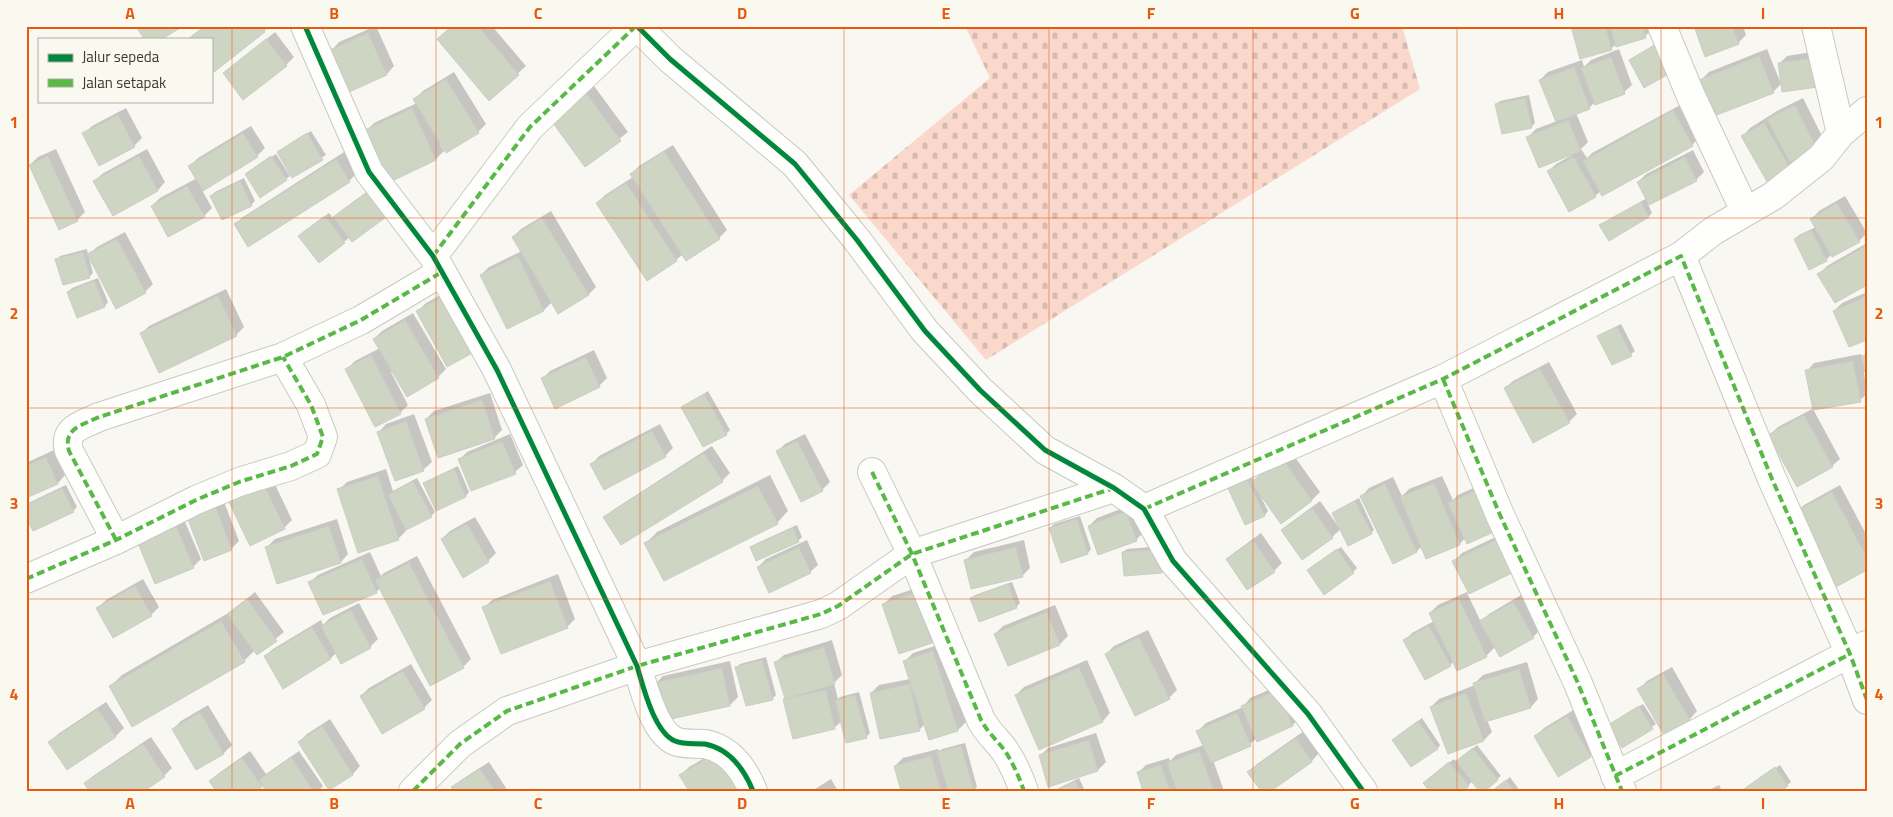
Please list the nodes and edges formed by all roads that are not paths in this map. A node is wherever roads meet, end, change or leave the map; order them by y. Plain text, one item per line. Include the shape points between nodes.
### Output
1 (304, 26) edge
2 (637, 26) edge
3 (1662, 26) edge
4 (1816, 26) edge
5 (1867, 111) edge
6 (1841, 133) junction
7 (1745, 212) junction
8 (1681, 256) junction
9 (437, 264) junction
10 (283, 357) junction
11 (1443, 379) junction
12 (872, 472) dead end
13 (1114, 488) junction
14 (1144, 509) junction
15 (116, 540) junction
16 (912, 554) junction
17 (26, 579) edge
18 (1859, 649) edge
19 (637, 666) junction
20 (1867, 700) edge
21 (1618, 784) edge
22 (413, 791) edge
23 (753, 791) edge
24 (1024, 791) edge
25 (1363, 791) edge

1 - 9 street via 370,172
2 - 9 street via 530,127
2 - 13 street via 670,59 795,164 925,331 980,390 1045,450
3 - 7 street
4 - 6 street
5 - 6 street
6 - 7 street via 1820,158 1772,196
7 - 8 street
8 - 11 street
8 - 18 street via 1772,479
9 - 10 street via 361,320
9 - 19 street via 497,370
10 - 15 street via 311,405 323,437 317,454 196,500
10 - 15 street via 99,417 72,430 66,442 69,452
11 - 14 street
11 - 21 street
12 - 16 street
13 - 14 street
13 - 16 street
14 - 25 street via 1174,561 1308,714
15 - 17 street
16 - 19 street via 838,606 821,614
16 - 24 street via 981,720 987,732 1005,751
18 - 20 street
18 - 21 street
19 - 22 street via 507,711 460,744
19 - 23 street via 648,703 662,729 674,741 723,749 745,773

